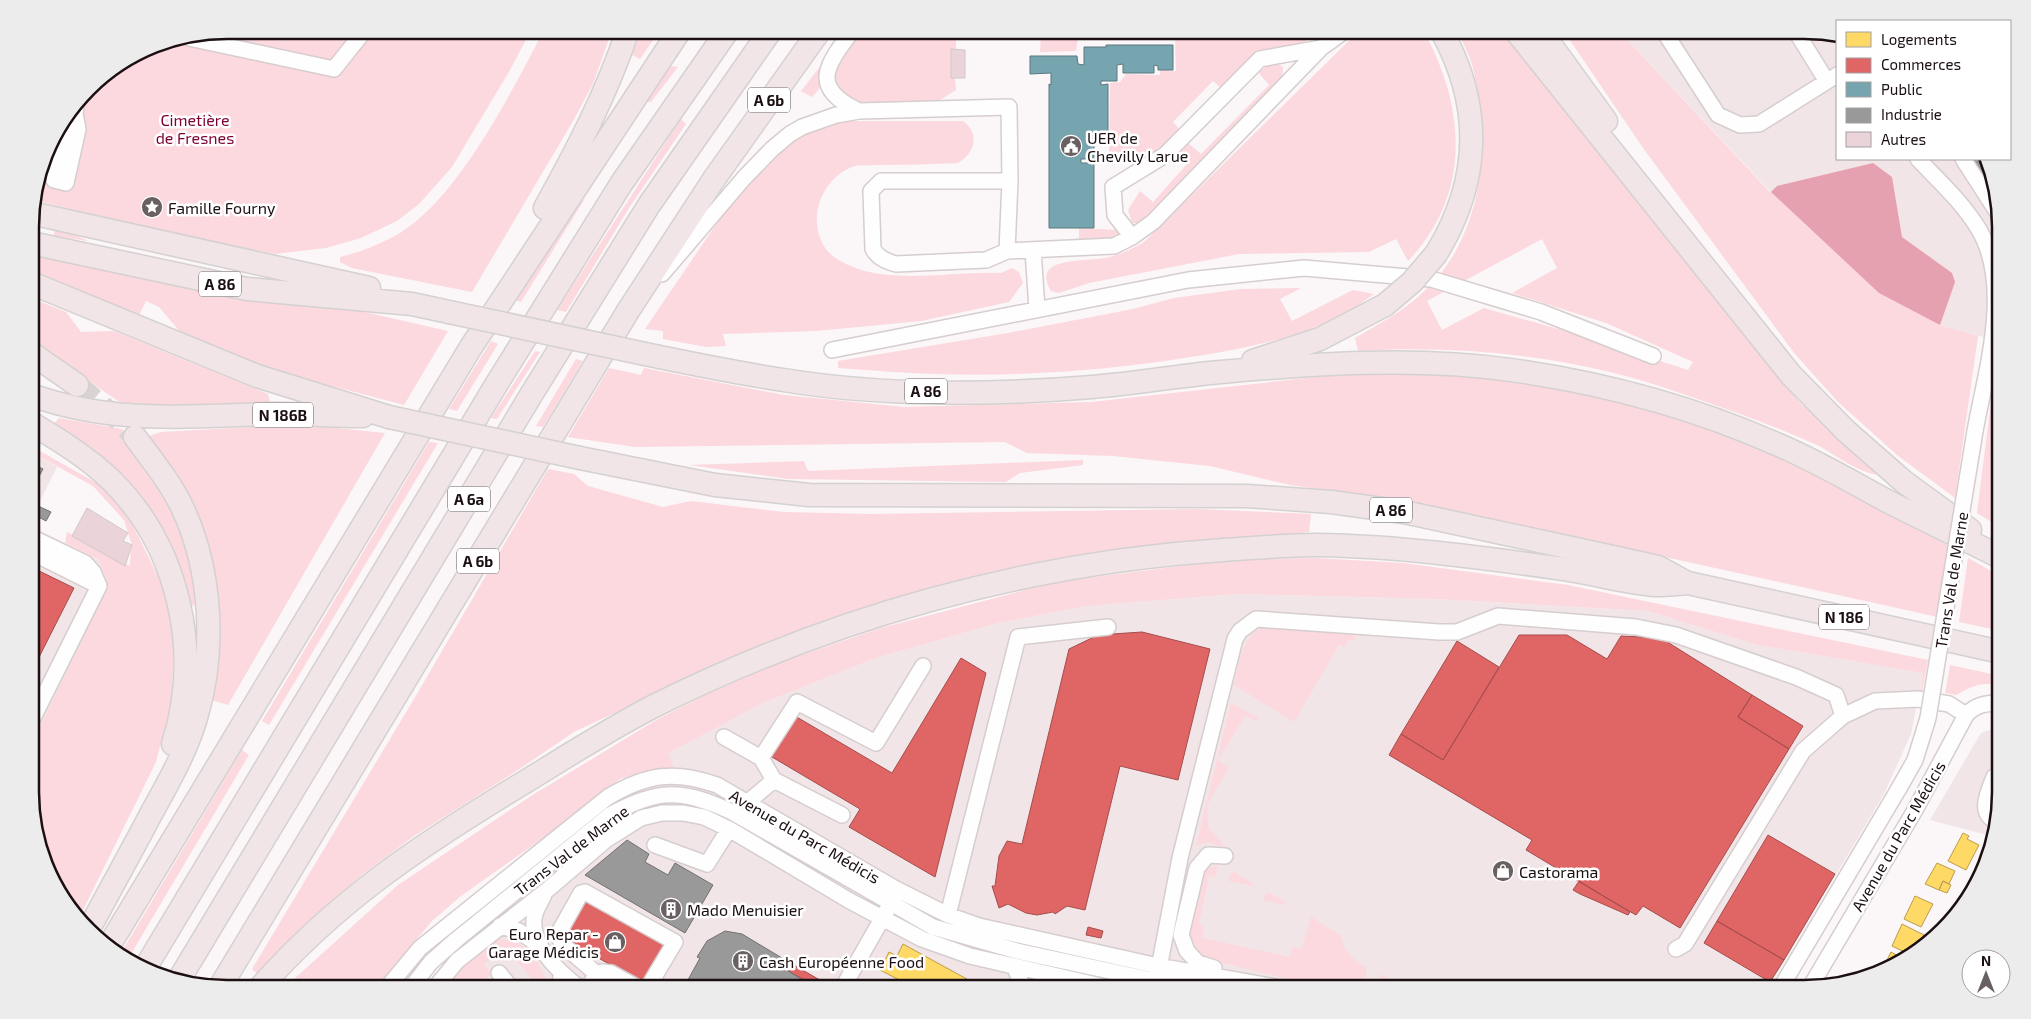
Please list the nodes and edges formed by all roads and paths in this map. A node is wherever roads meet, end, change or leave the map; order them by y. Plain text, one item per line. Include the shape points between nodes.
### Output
1 (358, 39) edge
2 (625, 39) edge
3 (674, 39) edge
4 (722, 39) edge
5 (766, 39) edge
6 (813, 39) edge
7 (817, 39) edge
8 (846, 39) edge
9 (1334, 39) edge
10 (1445, 39) edge
11 (1522, 39) edge
12 (1546, 39) edge
13 (1669, 39) edge
14 (1802, 39) edge
15 (200, 40) edge
16 (1321, 48) junction
17 (797, 61) junction
18 (1832, 78) edge
19 (859, 111) junction
20 (1919, 160) edge
21 (1963, 160) edge
22 (1010, 181) junction
23 (1643, 192) junction
24 (1991, 203) edge
25 (39, 215) edge
26 (1132, 237) junction
27 (39, 245) edge
28 (1033, 250) junction
29 (1006, 251) junction
30 (1992, 267) edge
31 (39, 286) edge
32 (412, 304) junction
33 (1037, 309) junction
34 (628, 311) junction
35 (1992, 334) edge
36 (470, 347) junction
37 (832, 350) dead end
38 (1653, 356) dead end
39 (39, 359) edge
40 (1208, 374) junction
41 (76, 385) tunnel mouth
42 (39, 397) edge
43 (389, 417) junction
44 (39, 428) edge
45 (135, 437) tunnel mouth
46 (39, 541) edge
47 (1992, 546) edge
48 (1992, 552) edge
49 (39, 556) edge
50 (1684, 581) junction
51 (99, 586) junction
52 (1108, 627) dead end
53 (1992, 650) edge
54 (923, 666) dead end
55 (1992, 703) edge
56 (39, 706) edge
57 (1966, 715) junction
58 (1843, 716) junction
59 (724, 736) dead end
60 (761, 758) junction
61 (774, 780) junction
62 (1992, 783) edge
63 (747, 803) junction
64 (155, 808) junction
65 (842, 815) dead end
66 (1991, 818) edge
67 (729, 829) junction
68 (654, 845) dead end
69 (1225, 856) dead end
70 (896, 889) junction
71 (546, 891) junction
72 (886, 911) junction
73 (948, 915) junction
74 (92, 923) edge
75 (500, 926) junction
76 (112, 941) edge
77 (541, 947) junction
78 (1676, 949) dead end
79 (148, 963) edge
80 (1014, 966) junction
81 (1158, 966) junction
82 (499, 973) dead end
83 (182, 975) edge
84 (598, 975) junction
85 (224, 980) edge
86 (267, 980) edge
87 (393, 980) edge
88 (417, 980) edge
89 (441, 980) edge
90 (505, 980) edge
91 (559, 980) edge
92 (594, 980) edge
93 (624, 980) edge
94 (652, 980) edge
95 (847, 980) edge
96 (1020, 980) edge
97 (1075, 980) edge
98 (1135, 980) edge
99 (1156, 980) edge
100 (1238, 980) edge
101 (1258, 980) edge
102 (1785, 980) edge
103 (1814, 980) edge

1 - 15 street via 334,69
2 - 36 highway via 590,127
3 - 36 highway
4 - 79 highway, A 6a via 615,192
5 - 83 highway, A 6a via 644,213
6 - 17 highway, A 6b
7 - 17 highway
8 - 19 street via 833,56 829,89 836,98
9 - 16 street
10 - 40 highway, bridge via 1466,89 1472,151 1468,183 1458,212 1436,254 1412,282 1385,305 1320,339
11 - 23 highway
12 - 23 highway via 1631,156
13 - 18 street via 1718,115 1740,125 1759,124
14 - 18 street
16 - 26 street via 1153,222
16 - 26 street via 1260,59 1165,155 1113,187 1115,215
17 - 34 highway, A 6b via 714,179
19 - 22 street via 1009,107
19 - 34 street via 814,122 790,134 772,149
20 - 30 street, Trans Val de Marne, bridge via 1979,230
21 - 24 street
22 - 29 street
22 - 29 street via 881,181 871,191 872,249 886,261 896,264 986,260
23 - 47 highway via 1791,375 1903,481
25 - 32 highway via 375,289
26 - 28 street via 1114,246
27 - 32 highway, A 86 via 247,289
28 - 29 street
28 - 33 street
31 - 43 highway, A 86 via 257,376
32 - 40 highway, A 86, bridge via 792,382 855,388 973,392 1094,387
33 - 37 street
33 - 38 street via 1188,280 1304,268 1431,279 1541,312
34 - 85 highway, A 6b
35 - 102 street, Trans Val de Marne, bridge via 1928,718 1915,760
36 - 76 highway
39 - 41 highway
40 - 48 highway, A 86 via 1394,363 1508,369 1581,381 1647,398 1779,444
42 - 43 highway, N 186B via 77,409 128,417 276,414
43 - 50 highway, A 86, bridge via 715,485 809,495 1247,496 1331,502 1404,512 1658,567
44 - 64 highway via 88,460 129,500 149,530 176,590 183,624 184,688 174,742 154,791
45 - 64 highway via 163,474 183,510 197,548 209,623 203,690 196,718 176,768
46 - 51 street via 85,564
49 - 51 street
50 - 53 highway, N 186
50 - 86 highway via 1655,585 1571,570 1424,552 1295,546 1187,553 1097,564 999,582 924,602 831,631 750,663 605,733 430,840 347,902
51 - 56 street
52 - 73 street via 1018,637
54 - 60 street via 876,743 797,702
55 - 57 street via 1972,708
57 - 58 street via 1950,704 1918,699 1875,701
57 - 103 street, Avenue du Parc Médicis via 1915,810
58 - 78 street via 1803,750 1686,944
58 - 81 street via 1836,695 1796,676 1676,635 1636,627 1498,616 1457,632 1256,620 1235,638 1180,858
59 - 60 street
60 - 61 street
61 - 63 street
61 - 65 street
62 - 66 street via 1986,799 1986,810
63 - 70 street, Avenue du Parc Médicis
63 - 87 street, Avenue du Parc Médicis via 717,785 694,777 672,775 628,785 601,802 420,948
64 - 74 highway
67 - 68 street via 708,864
67 - 71 street, Avenue du Parc Médicis via 704,817 683,813 641,818 606,840
67 - 72 street, Avenue du Parc Médicis via 850,901
69 - 101 street via 1208,856 1197,868 1181,935 1187,951 1198,963
70 - 72 street
70 - 73 street, Avenue du Parc Médicis
71 - 75 street, Avenue du Parc Médicis
71 - 77 street via 535,916
72 - 80 street, Avenue du Parc Médicis via 922,940
72 - 88 street, Trans Val de Marne via 715,804 684,794 659,796 635,801 610,815 456,940 431,962
72 - 95 street
72 - 98 street, Trans Val de Marne via 975,940
73 - 81 street, Avenue du Parc Médicis via 979,926
75 - 77 street via 519,931
75 - 89 street, Avenue du Parc Médicis via 456,961
77 - 91 street
80 - 96 street
80 - 97 street, Avenue du Parc Médicis
81 - 99 street
81 - 100 street, Avenue du Parc Médicis
82 - 90 street
84 - 92 street
84 - 93 street via 611,973
84 - 94 street via 562,944 558,934 581,893 585,892 675,942

